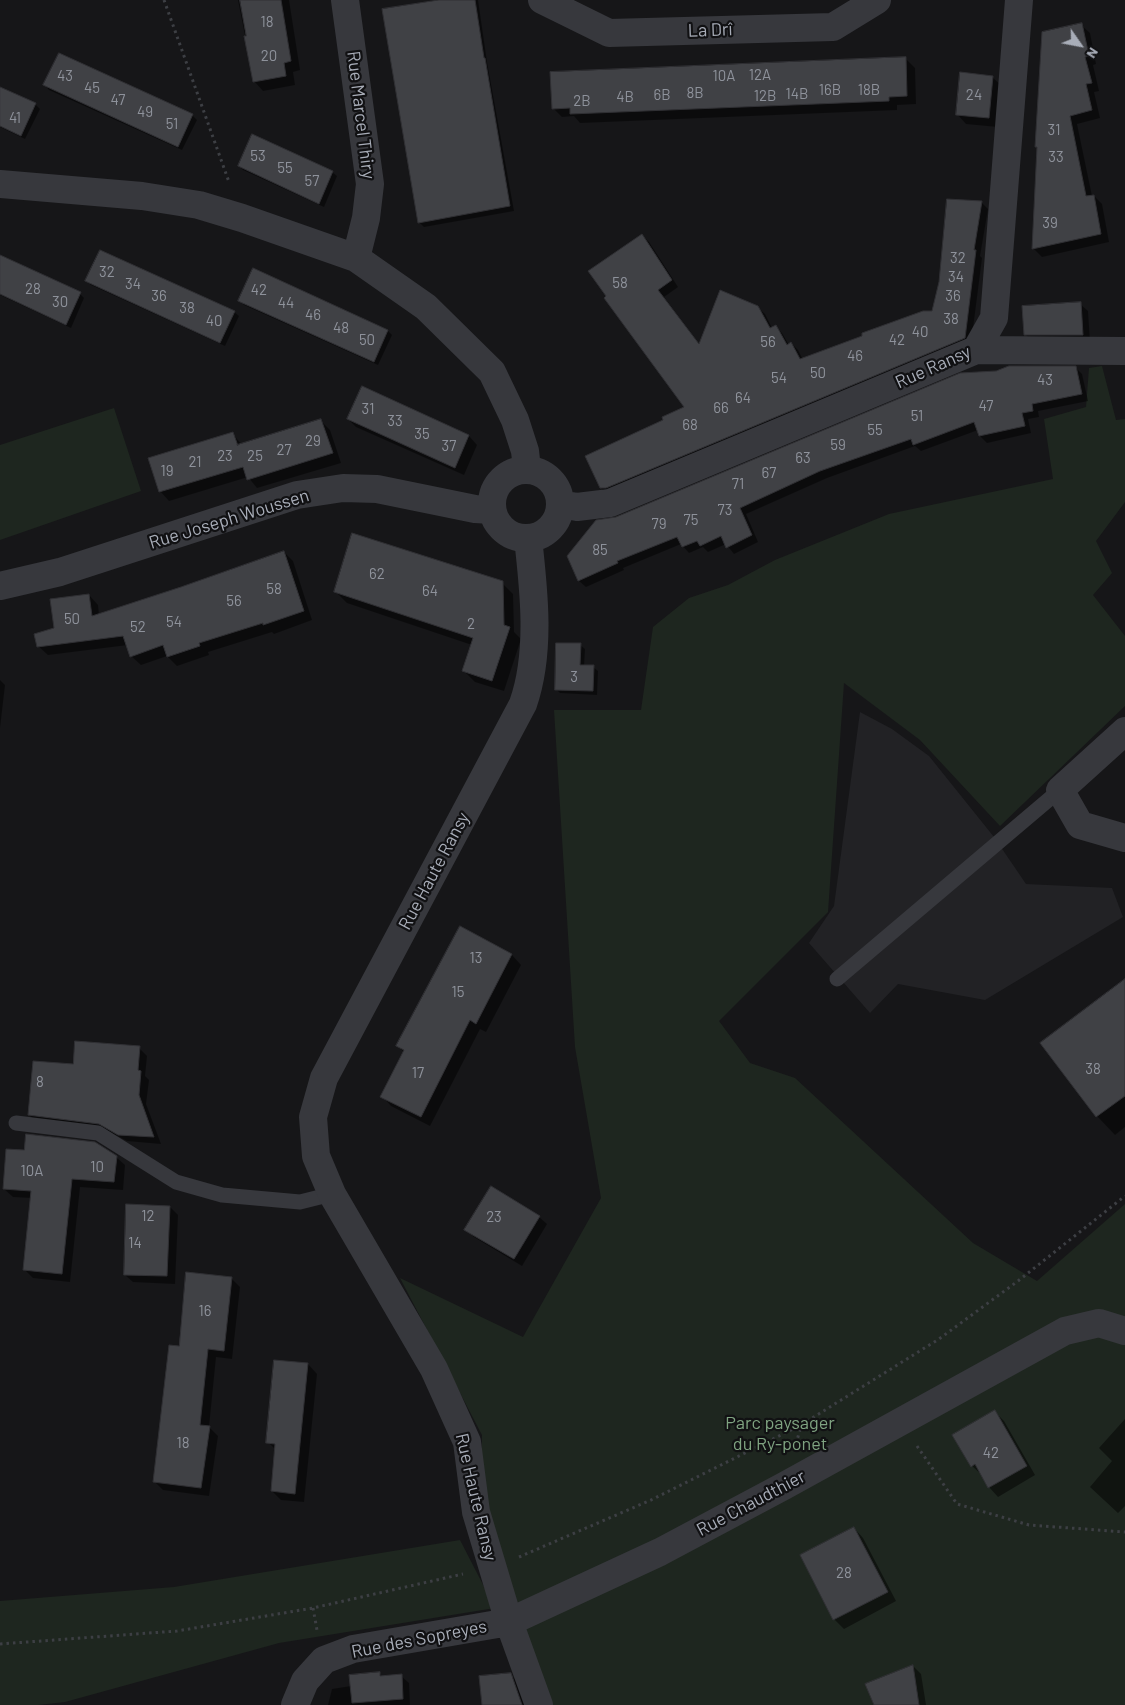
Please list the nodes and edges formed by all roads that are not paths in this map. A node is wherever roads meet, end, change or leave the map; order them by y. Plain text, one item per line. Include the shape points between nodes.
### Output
1 (345, 0) edge
2 (542, 0) edge
3 (877, 0) edge
4 (1019, 0) edge
5 (0, 184) edge
6 (356, 258) junction
7 (976, 350) junction
8 (1125, 351) edge
9 (527, 469) junction
10 (560, 504) junction
11 (492, 510) junction
12 (528, 538) junction
13 (0, 586) edge
14 (1125, 731) edge
15 (1060, 790) junction
16 (1125, 838) edge
17 (837, 979) dead end
18 (16, 1123) dead end
19 (332, 1194) junction
20 (1125, 1331) edge
21 (508, 1622) junction
22 (295, 1705) edge
23 (539, 1705) edge

1 - 6 street, Rue Marcel Thiry via 370,184
2 - 3 street, La Drî via 610,33 833,27
4 - 7 street, Rue Ransy via 994,318
5 - 6 street via 142,196 199,205
6 - 9 street via 426,307 492,372 515,420
7 - 8 street
7 - 10 street, Rue Ransy via 610,503 577,507
9 - 10 street via 547,476 559,493
9 - 11 street via 516,470 500,481 494,490
10 - 12 street via 557,519 548,531
11 - 12 street via 504,531 518,538
11 - 13 street, Rue Joseph Woussen via 377,489 344,488 297,495 60,572
12 - 19 street, Rue Haute Ransy via 535,625 528,689 523,704 324,1078 313,1117 316,1156
14 - 15 street
15 - 16 street via 1080,825
15 - 17 lane
18 - 19 lane via 98,1133 176,1182 222,1195 300,1202
19 - 21 street, Rue Haute Ransy via 434,1369 467,1442 476,1512
20 - 21 street, Rue Chaudthier via 1100,1324 1065,1331 660,1552
21 - 22 street, Rue des Sopreyes via 353,1649 324,1660 305,1681
21 - 23 street, Rue Haute Ransy

